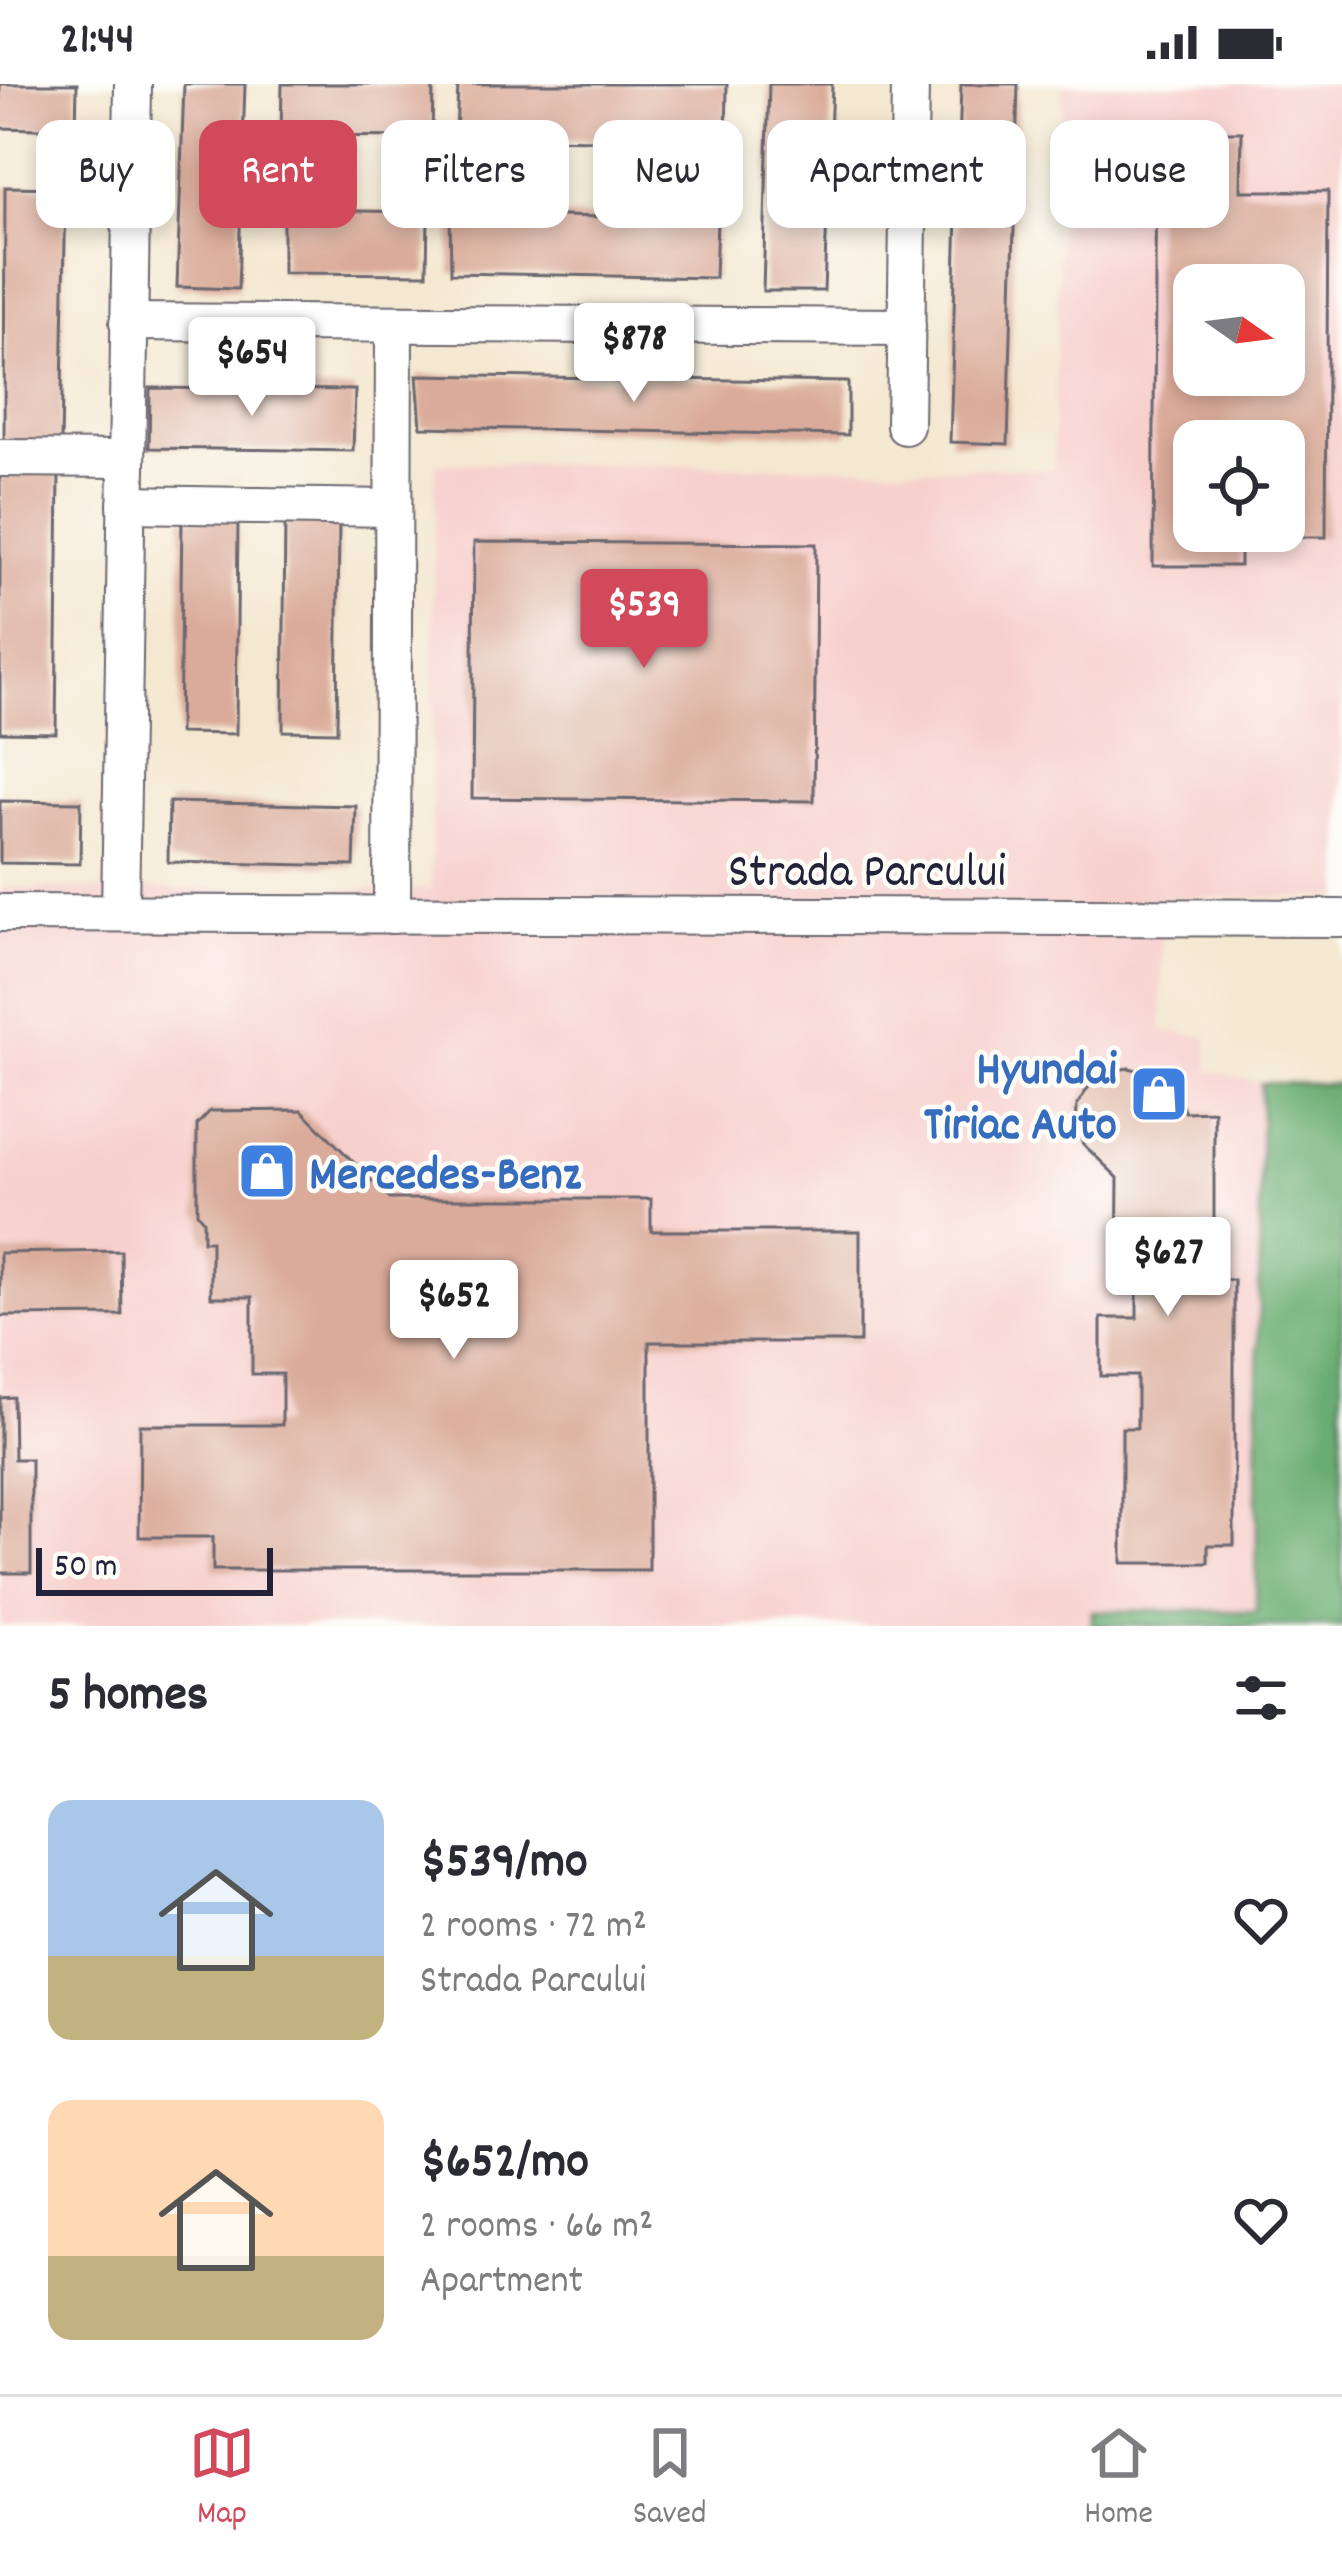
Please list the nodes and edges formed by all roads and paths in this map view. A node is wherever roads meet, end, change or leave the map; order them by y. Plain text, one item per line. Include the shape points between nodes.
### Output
1 (133, 84) edge
2 (910, 84) edge
3 (128, 322) junction
4 (394, 325) junction
5 (907, 327) junction
6 (905, 426) dead end
7 (0, 458) edge
8 (126, 459) junction
9 (125, 504) junction
10 (393, 508) junction
11 (0, 913) edge
12 (120, 914) junction
13 (392, 915) junction
14 (1342, 918) edge

1 - 3 street
2 - 5 street
3 - 4 street
3 - 8 street
4 - 5 street
4 - 10 street
5 - 6 street
7 - 8 street
8 - 9 street
9 - 10 street
9 - 12 street
10 - 13 street
11 - 12 street, Strada Parcului
12 - 13 street, Strada Parcului
13 - 14 street, Strada Parcului

